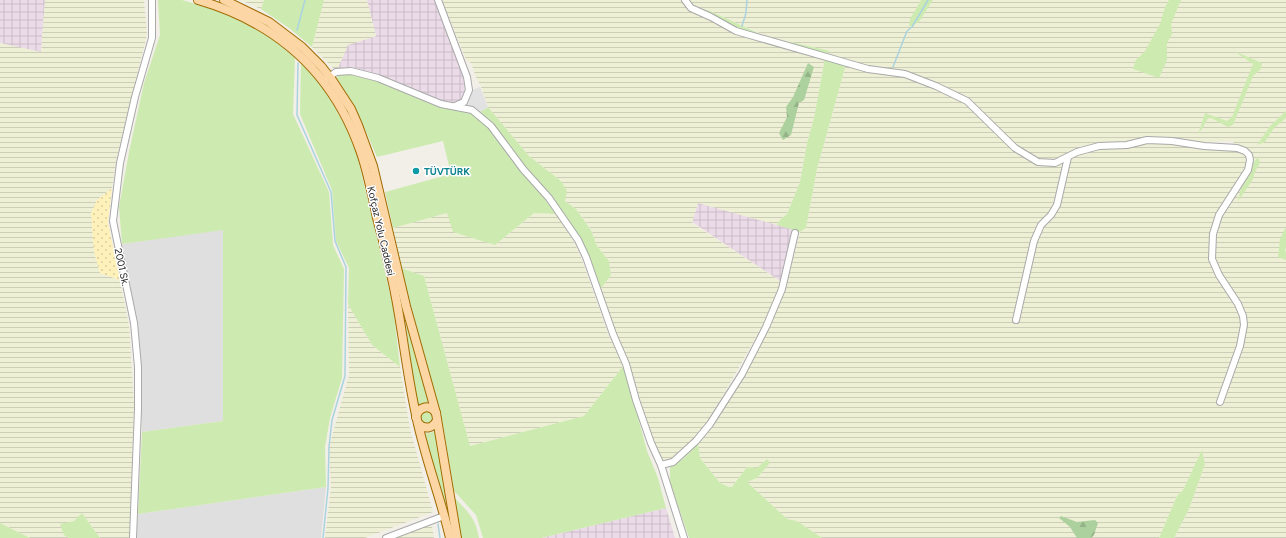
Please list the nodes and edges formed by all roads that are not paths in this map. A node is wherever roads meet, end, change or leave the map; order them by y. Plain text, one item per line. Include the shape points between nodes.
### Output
1 (152, 0) edge
2 (198, 0) edge
3 (224, 0) edge
4 (438, 0) edge
5 (685, 0) edge
6 (326, 79) junction
7 (455, 106) junction
8 (1068, 157) junction
9 (795, 233) dead end
10 (1016, 320) dead end
11 (1220, 402) dead end
12 (437, 417) junction
13 (417, 420) junction
14 (661, 465) junction
15 (444, 516) junction
16 (133, 538) edge
17 (386, 538) edge
18 (450, 538) edge
19 (458, 538) edge
20 (684, 538) edge

1 - 16 street, 2001 Sk. via 152,38 120,163 113,221 134,323 138,366
2 - 6 main road, Kofçaz Yolu Caddesi via 232,12 272,34
3 - 6 main road, Kofçaz Yolu Caddesi via 256,15 290,37 312,56
4 - 7 street via 467,77 469,90 464,102
5 - 8 street via 691,8 736,32 868,69 905,74 936,86 967,101 1015,148 1038,162 1055,163
6 - 7 street via 336,72 351,71 378,78 441,104
6 - 12 main road, Kofçaz Yolu Caddesi via 351,109 369,153 406,306
6 - 13 main road, Kofçaz Yolu Caddesi via 356,139 366,169 396,297
7 - 14 street via 472,110 491,126 523,169 549,198 578,240 626,364 648,436
8 - 10 street via 1057,205 1034,241
8 - 11 street via 1099,146 1128,145 1146,140 1237,148 1249,155 1248,170 1219,215 1213,234 1212,259 1238,304 1244,325 1238,352
9 - 14 street via 782,289 742,374 696,441 673,462
12 - 13 main road via 433,426 429,428 423,427
12 - 13 main road via 432,408 424,407 419,410
12 - 19 main road, Kofçaz Yolu Caddesi
13 - 15 main road, Kofçaz Yolu Caddesi
14 - 20 street
15 - 17 street
15 - 18 main road, Kofçaz Yolu Caddesi

